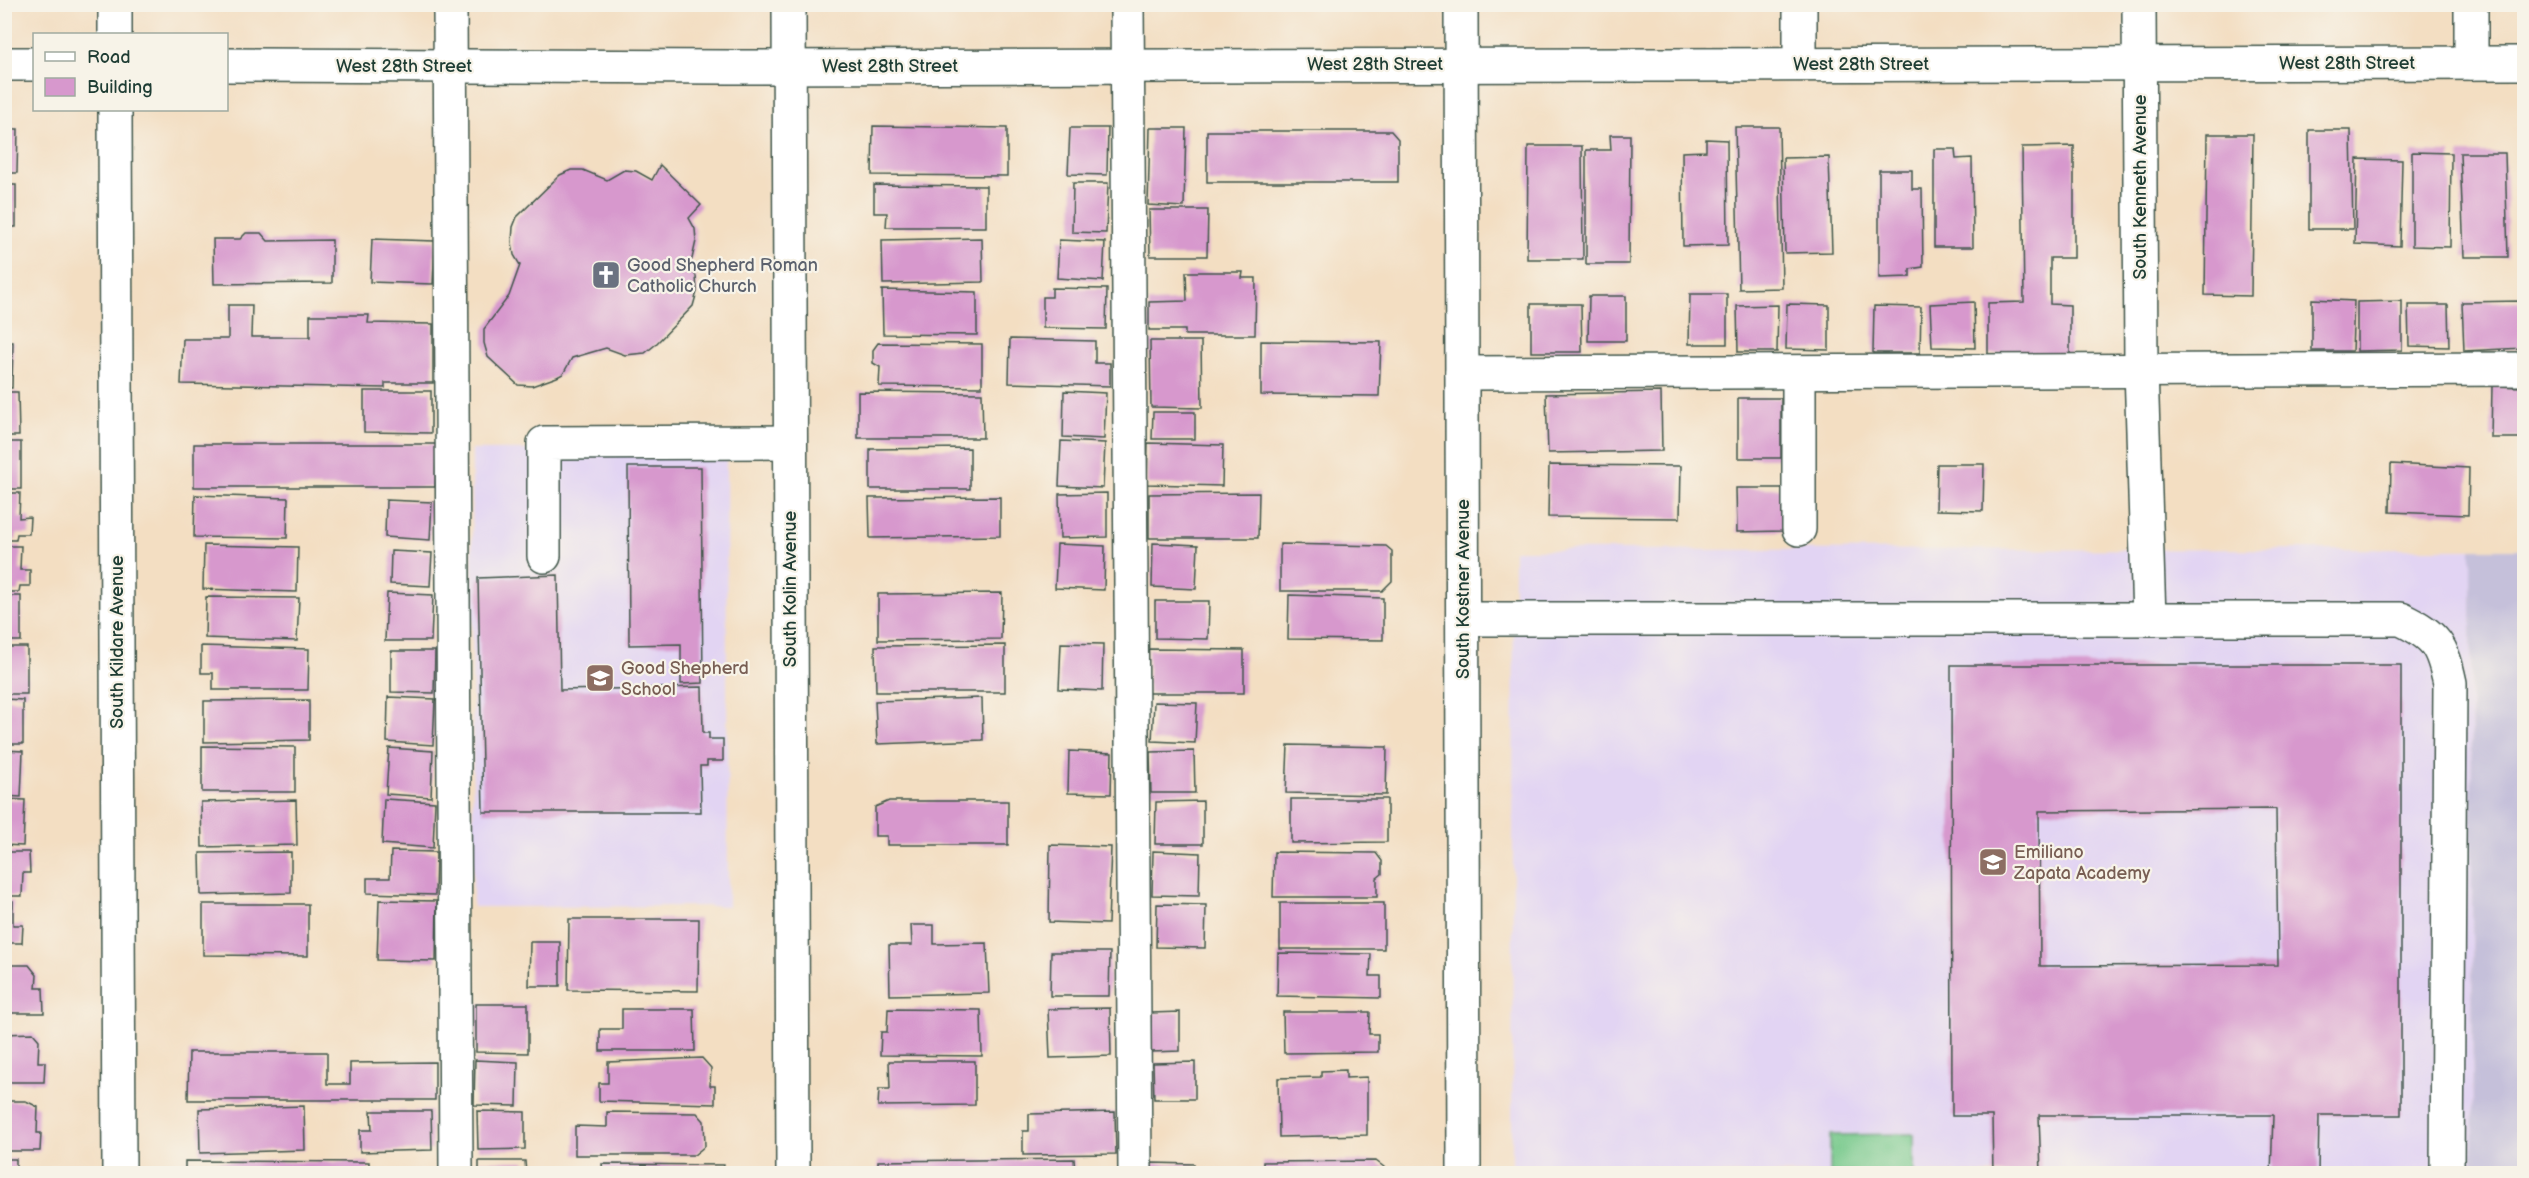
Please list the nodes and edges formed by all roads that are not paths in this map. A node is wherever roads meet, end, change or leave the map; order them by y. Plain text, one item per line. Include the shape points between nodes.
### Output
1 (115, 4) edge
2 (450, 4) edge
3 (789, 4) edge
4 (1127, 4) edge
5 (1461, 4) edge
6 (1800, 4) edge
7 (2139, 4) edge
8 (2471, 4) edge
9 (115, 33) edge
10 (2139, 63) junction
11 (2471, 63) junction
12 (2524, 63) edge
13 (4, 64) edge
14 (33, 64) edge
15 (1461, 64) junction
16 (1800, 64) junction
17 (228, 65) edge
18 (451, 66) junction
19 (789, 66) junction
20 (1127, 66) junction
21 (115, 111) edge
22 (2141, 369) junction
23 (2524, 369) edge
24 (1462, 373) junction
25 (1799, 373) junction
26 (790, 442) junction
27 (1799, 529) dead end
28 (544, 556) dead end
29 (2149, 618) junction
30 (1464, 619) junction
31 (119, 1173) edge
32 (456, 1173) edge
33 (793, 1173) edge
34 (1135, 1173) edge
35 (1464, 1173) edge
36 (2447, 1173) edge

1 - 9 street
2 - 18 street
3 - 19 street, South Kolin Avenue
4 - 20 street
5 - 15 street, South Kostner Avenue
6 - 16 street
7 - 10 street, South Kenneth Avenue
8 - 11 street
10 - 11 street, West 28th Street
10 - 16 street, West 28th Street
10 - 22 street, South Kenneth Avenue
11 - 12 street, West 28th Street
13 - 14 street
15 - 16 street, West 28th Street
15 - 20 street, West 28th Street
15 - 24 street, South Kostner Avenue
17 - 18 street, West 28th Street
18 - 19 street, West 28th Street
18 - 32 street
19 - 20 street, West 28th Street
19 - 26 street, South Kolin Avenue
20 - 34 street
21 - 31 street, South Kildare Avenue
22 - 23 street
22 - 25 street
22 - 29 street, South Kenneth Avenue
24 - 25 street
24 - 30 street, South Kostner Avenue
25 - 27 street
26 - 28 street via 544,443
26 - 33 street, South Kolin Avenue
29 - 30 street
29 - 36 street via 2401,619 2424,630 2443,653 2450,683
30 - 35 street, South Kostner Avenue

